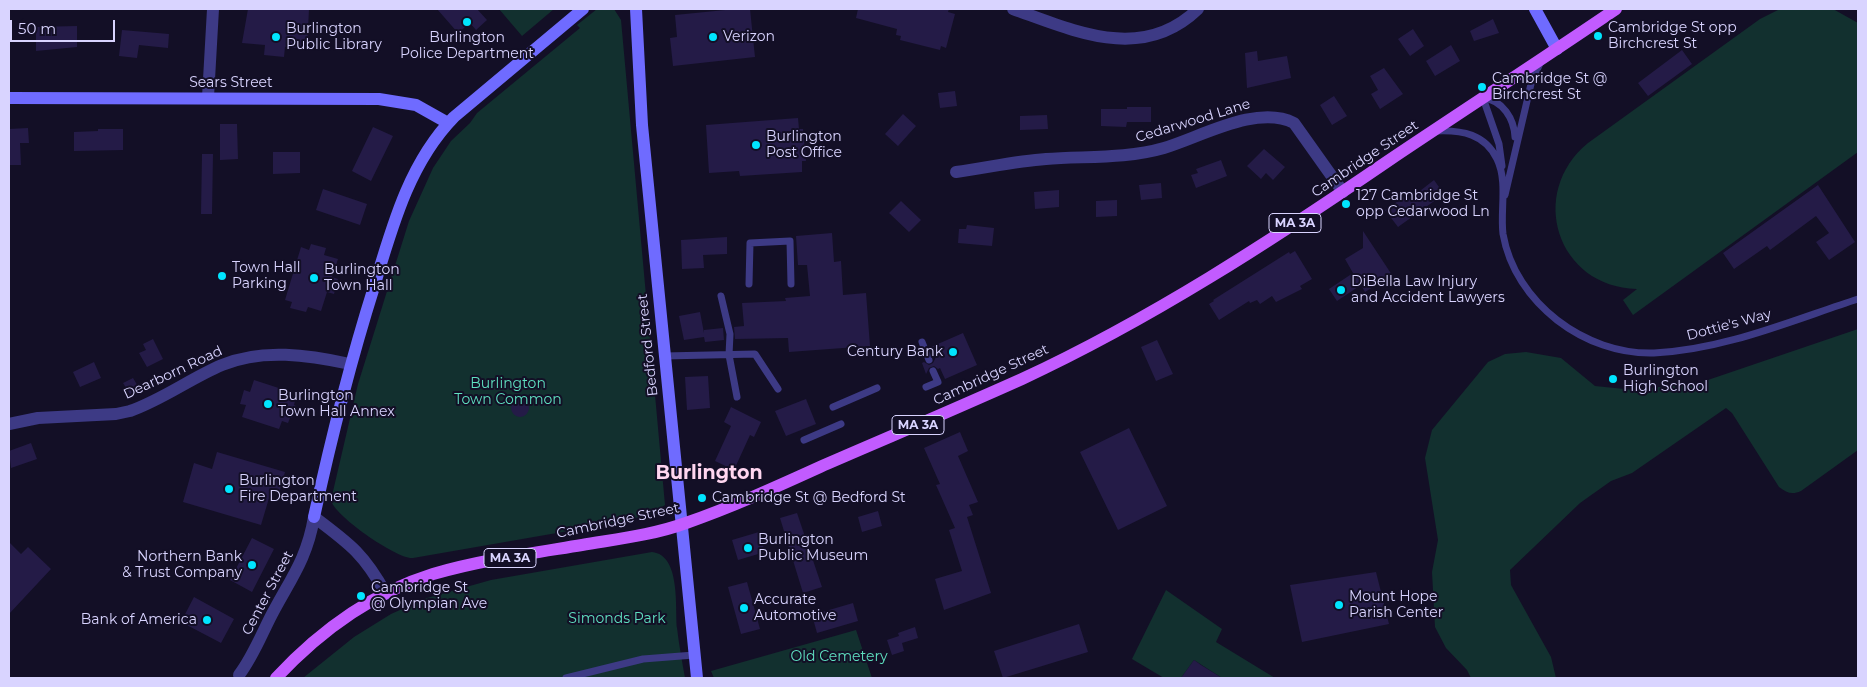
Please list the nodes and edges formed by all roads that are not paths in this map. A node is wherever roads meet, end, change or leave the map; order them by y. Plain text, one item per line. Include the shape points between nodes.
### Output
1 (214, 9) edge
2 (583, 9) edge
3 (636, 9) edge
4 (1013, 9) edge
5 (1198, 9) edge
6 (1535, 9) edge
7 (1616, 9) edge
8 (1557, 49) junction
9 (1544, 57) junction
10 (208, 97) junction
11 (9, 98) edge
12 (1483, 98) junction
13 (448, 123) junction
14 (1434, 131) junction
15 (1515, 149) junction
16 (1501, 171) junction
17 (956, 172) dead end
18 (1343, 192) junction
19 (1502, 210) junction
20 (749, 284) dead end
21 (791, 284) dead end
22 (721, 296) dead end
23 (1858, 300) edge
24 (922, 342) dead end
25 (728, 355) junction
26 (664, 356) junction
27 (929, 360) dead end
28 (350, 364) junction
29 (933, 371) dead end
30 (926, 387) dead end
31 (877, 388) dead end
32 (778, 389) dead end
33 (737, 397) dead end
34 (833, 407) dead end
35 (9, 424) edge
36 (841, 424) dead end
37 (804, 440) dead end
38 (314, 517) junction
39 (682, 525) junction
40 (386, 594) junction
41 (694, 655) junction
42 (239, 675) dead end
43 (276, 678) edge
44 (566, 678) edge
45 (697, 678) edge

1 - 10 street
2 - 13 main road, Center Street via 478,94
3 - 26 main road, Bedford Street via 640,105
4 - 5 street via 1097,36 1120,40 1162,33 1181,24
6 - 8 main road
7 - 8 main road, Cambridge Street / MA 3A
8 - 9 main road, Cambridge Street / MA 3A
9 - 12 main road, Cambridge Street / MA 3A
9 - 15 lane, Dottie's Way via 1531,84
10 - 11 main road, Sears Street
10 - 13 main road, Sears Street via 393,100 428,110
12 - 14 main road, Cambridge Street / MA 3A
12 - 15 lane, Dottie's Way via 1489,98 1509,114 1515,128
12 - 16 lane, Dottie's Way via 1499,144
13 - 28 main road, Center Street via 420,164 399,210
14 - 16 lane, Dottie's Way via 1463,131 1476,137 1496,157
14 - 18 main road, Cambridge Street / MA 3A
15 - 19 lane, Dottie's Way
16 - 19 lane, Dottie's Way
17 - 18 street, Cedarwood Lane via 1047,159 1142,154 1251,118 1271,116 1294,123
18 - 39 main road, Cambridge Street / MA 3A via 1142,319 938,416
19 - 23 lane, Dottie's Way via 1503,233 1510,261 1521,282 1540,305 1554,319 1580,334 1627,350 1652,353 1710,345
20 - 21 lane via 750,243 790,242
22 - 25 lane via 730,334
24 - 27 lane
25 - 26 lane
25 - 32 lane via 755,354
25 - 33 lane
26 - 39 main road, Bedford Street
28 - 35 street, Dearborn Road via 317,358 258,355 221,365 143,406 125,412 38,418
28 - 38 main road, Center Street
29 - 30 lane via 938,382
31 - 34 lane
36 - 37 lane
38 - 40 street via 358,550
38 - 42 street, Center Street via 309,545 300,565
39 - 40 main road, Cambridge Street / MA 3A via 446,571
39 - 41 main road, Bedford Street
40 - 43 main road, Cambridge Street / MA 3A via 338,623
41 - 44 lane via 643,659
41 - 45 main road, Bedford Street

